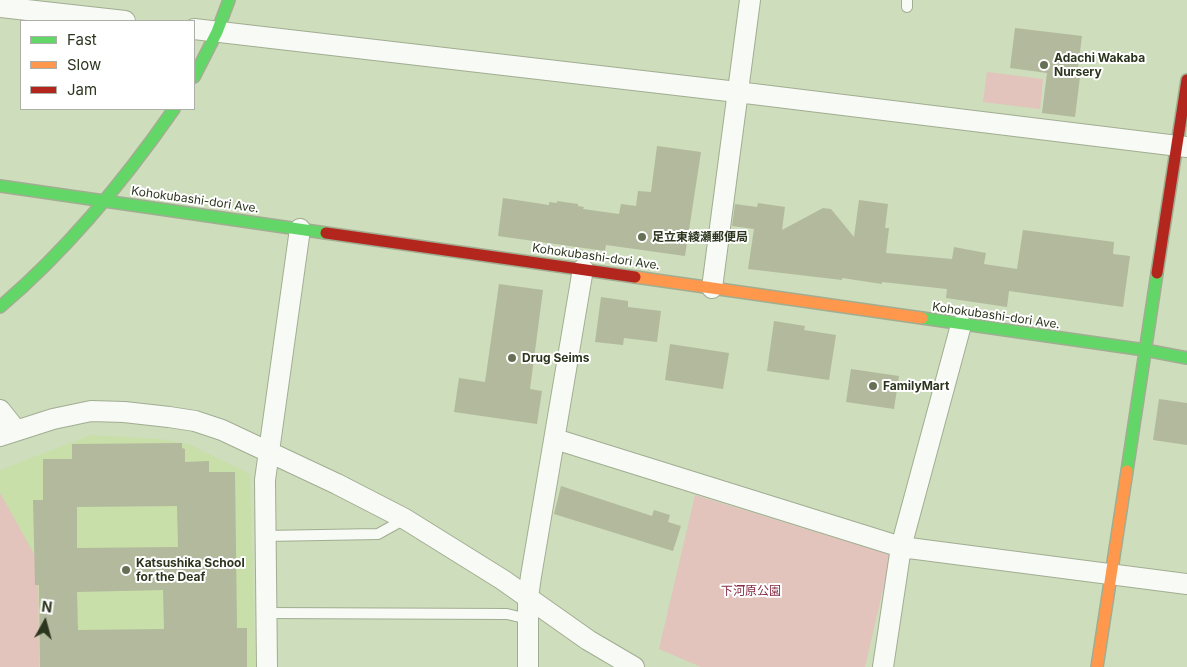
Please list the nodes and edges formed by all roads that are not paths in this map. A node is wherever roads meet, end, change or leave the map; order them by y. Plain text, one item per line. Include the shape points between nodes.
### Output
1 (229, 0) edge
2 (750, 0) edge
3 (0, 6) edge
4 (118, 20) edge
5 (195, 29) edge
6 (217, 32) junction
7 (195, 75) edge
8 (1187, 80) edge
9 (737, 92) junction
10 (173, 110) edge
11 (1182, 146) edge
12 (0, 186) edge
13 (105, 201) junction
14 (300, 229) junction
15 (583, 269) junction
16 (712, 288) junction
17 (0, 307) edge
18 (961, 325) junction
19 (1146, 350) junction
20 (1187, 358) edge
21 (0, 410) edge
22 (8, 433) edge
23 (555, 439) junction
24 (268, 452) junction
25 (405, 519) junction
26 (265, 536) junction
27 (901, 547) junction
28 (1112, 575) junction
29 (1187, 584) edge
30 (528, 598) junction
31 (266, 612) junction
32 (528, 619) junction
33 (266, 667) edge
34 (528, 667) edge
35 (634, 667) edge
36 (883, 667) edge
37 (1097, 667) edge

1 - 6 main road
2 - 9 street
3 - 4 street
5 - 6 street
6 - 7 main road
6 - 9 street
8 - 11 main road
9 - 11 street
9 - 16 street
10 - 13 main road
11 - 19 main road
12 - 13 main road, Kohokubashi-dori Ave.
13 - 14 main road, Kohokubashi-dori Ave.
13 - 17 main road
14 - 15 main road, Kohokubashi-dori Ave.
14 - 24 street
15 - 16 main road, Kohokubashi-dori Ave.
15 - 23 street
16 - 18 main road, Kohokubashi-dori Ave.
18 - 19 main road, Kohokubashi-dori Ave.
18 - 27 street
19 - 20 main road, Kohokubashi-dori Ave.
19 - 28 main road
21 - 22 street
22 - 24 street via 91,411 124,412 195,421
23 - 27 street
23 - 30 street
24 - 25 street
24 - 26 street via 264,480
25 - 26 lane via 378,534
25 - 30 street
26 - 31 street
27 - 28 street
27 - 36 street
28 - 29 street
28 - 37 main road
30 - 32 street
30 - 35 street
31 - 32 lane via 507,614
31 - 33 street
32 - 34 street

